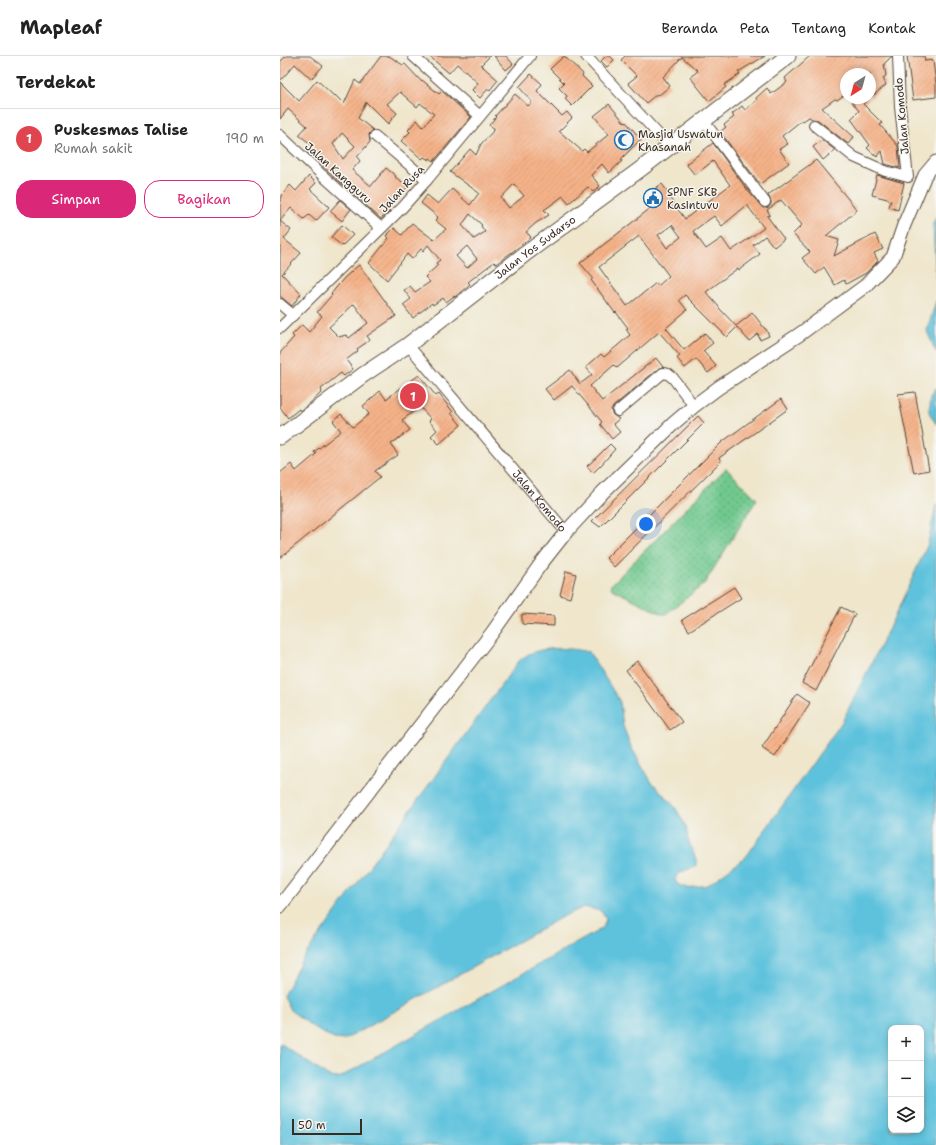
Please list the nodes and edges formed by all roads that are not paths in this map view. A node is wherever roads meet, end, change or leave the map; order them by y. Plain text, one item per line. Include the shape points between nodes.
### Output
1 (413, 56) edge
2 (530, 56) edge
3 (586, 56) edge
4 (788, 56) edge
5 (898, 56) edge
6 (480, 116) junction
7 (703, 120) junction
8 (814, 126) dead end
9 (280, 135) edge
10 (375, 136) dead end
11 (669, 146) junction
12 (936, 162) edge
13 (428, 180) junction
14 (766, 202) dead end
15 (381, 228) junction
16 (280, 304) edge
17 (293, 315) junction
18 (280, 328) edge
19 (408, 345) junction
20 (694, 406) junction
21 (618, 411) dead end
22 (280, 437) edge
23 (566, 532) junction
24 (280, 906) edge

1 - 6 street
2 - 6 street, Jalan Rusa
3 - 11 street
4 - 7 highway, Jalan Yos Sudarso
5 - 8 street, Jalan Komodo via 900,106 908,177 885,171 854,157
6 - 13 street, Jalan Rusa
7 - 11 highway, Jalan Yos Sudarso
7 - 14 street
9 - 15 street, Jalan Kangguru
10 - 13 street
11 - 19 highway, Jalan Yos Sudarso
12 - 20 main road, Jalan Komodo via 925,175 893,257 865,286
13 - 15 street, Jalan Rusa
15 - 17 street, Jalan Rusa
16 - 17 street
17 - 18 street, Jalan Rusa
19 - 22 highway, Jalan Yos Sudarso
19 - 23 street, Jalan Komodo
20 - 21 street via 673,378 663,374
20 - 23 main road, Jalan Komodo via 602,492
23 - 24 main road via 492,633

